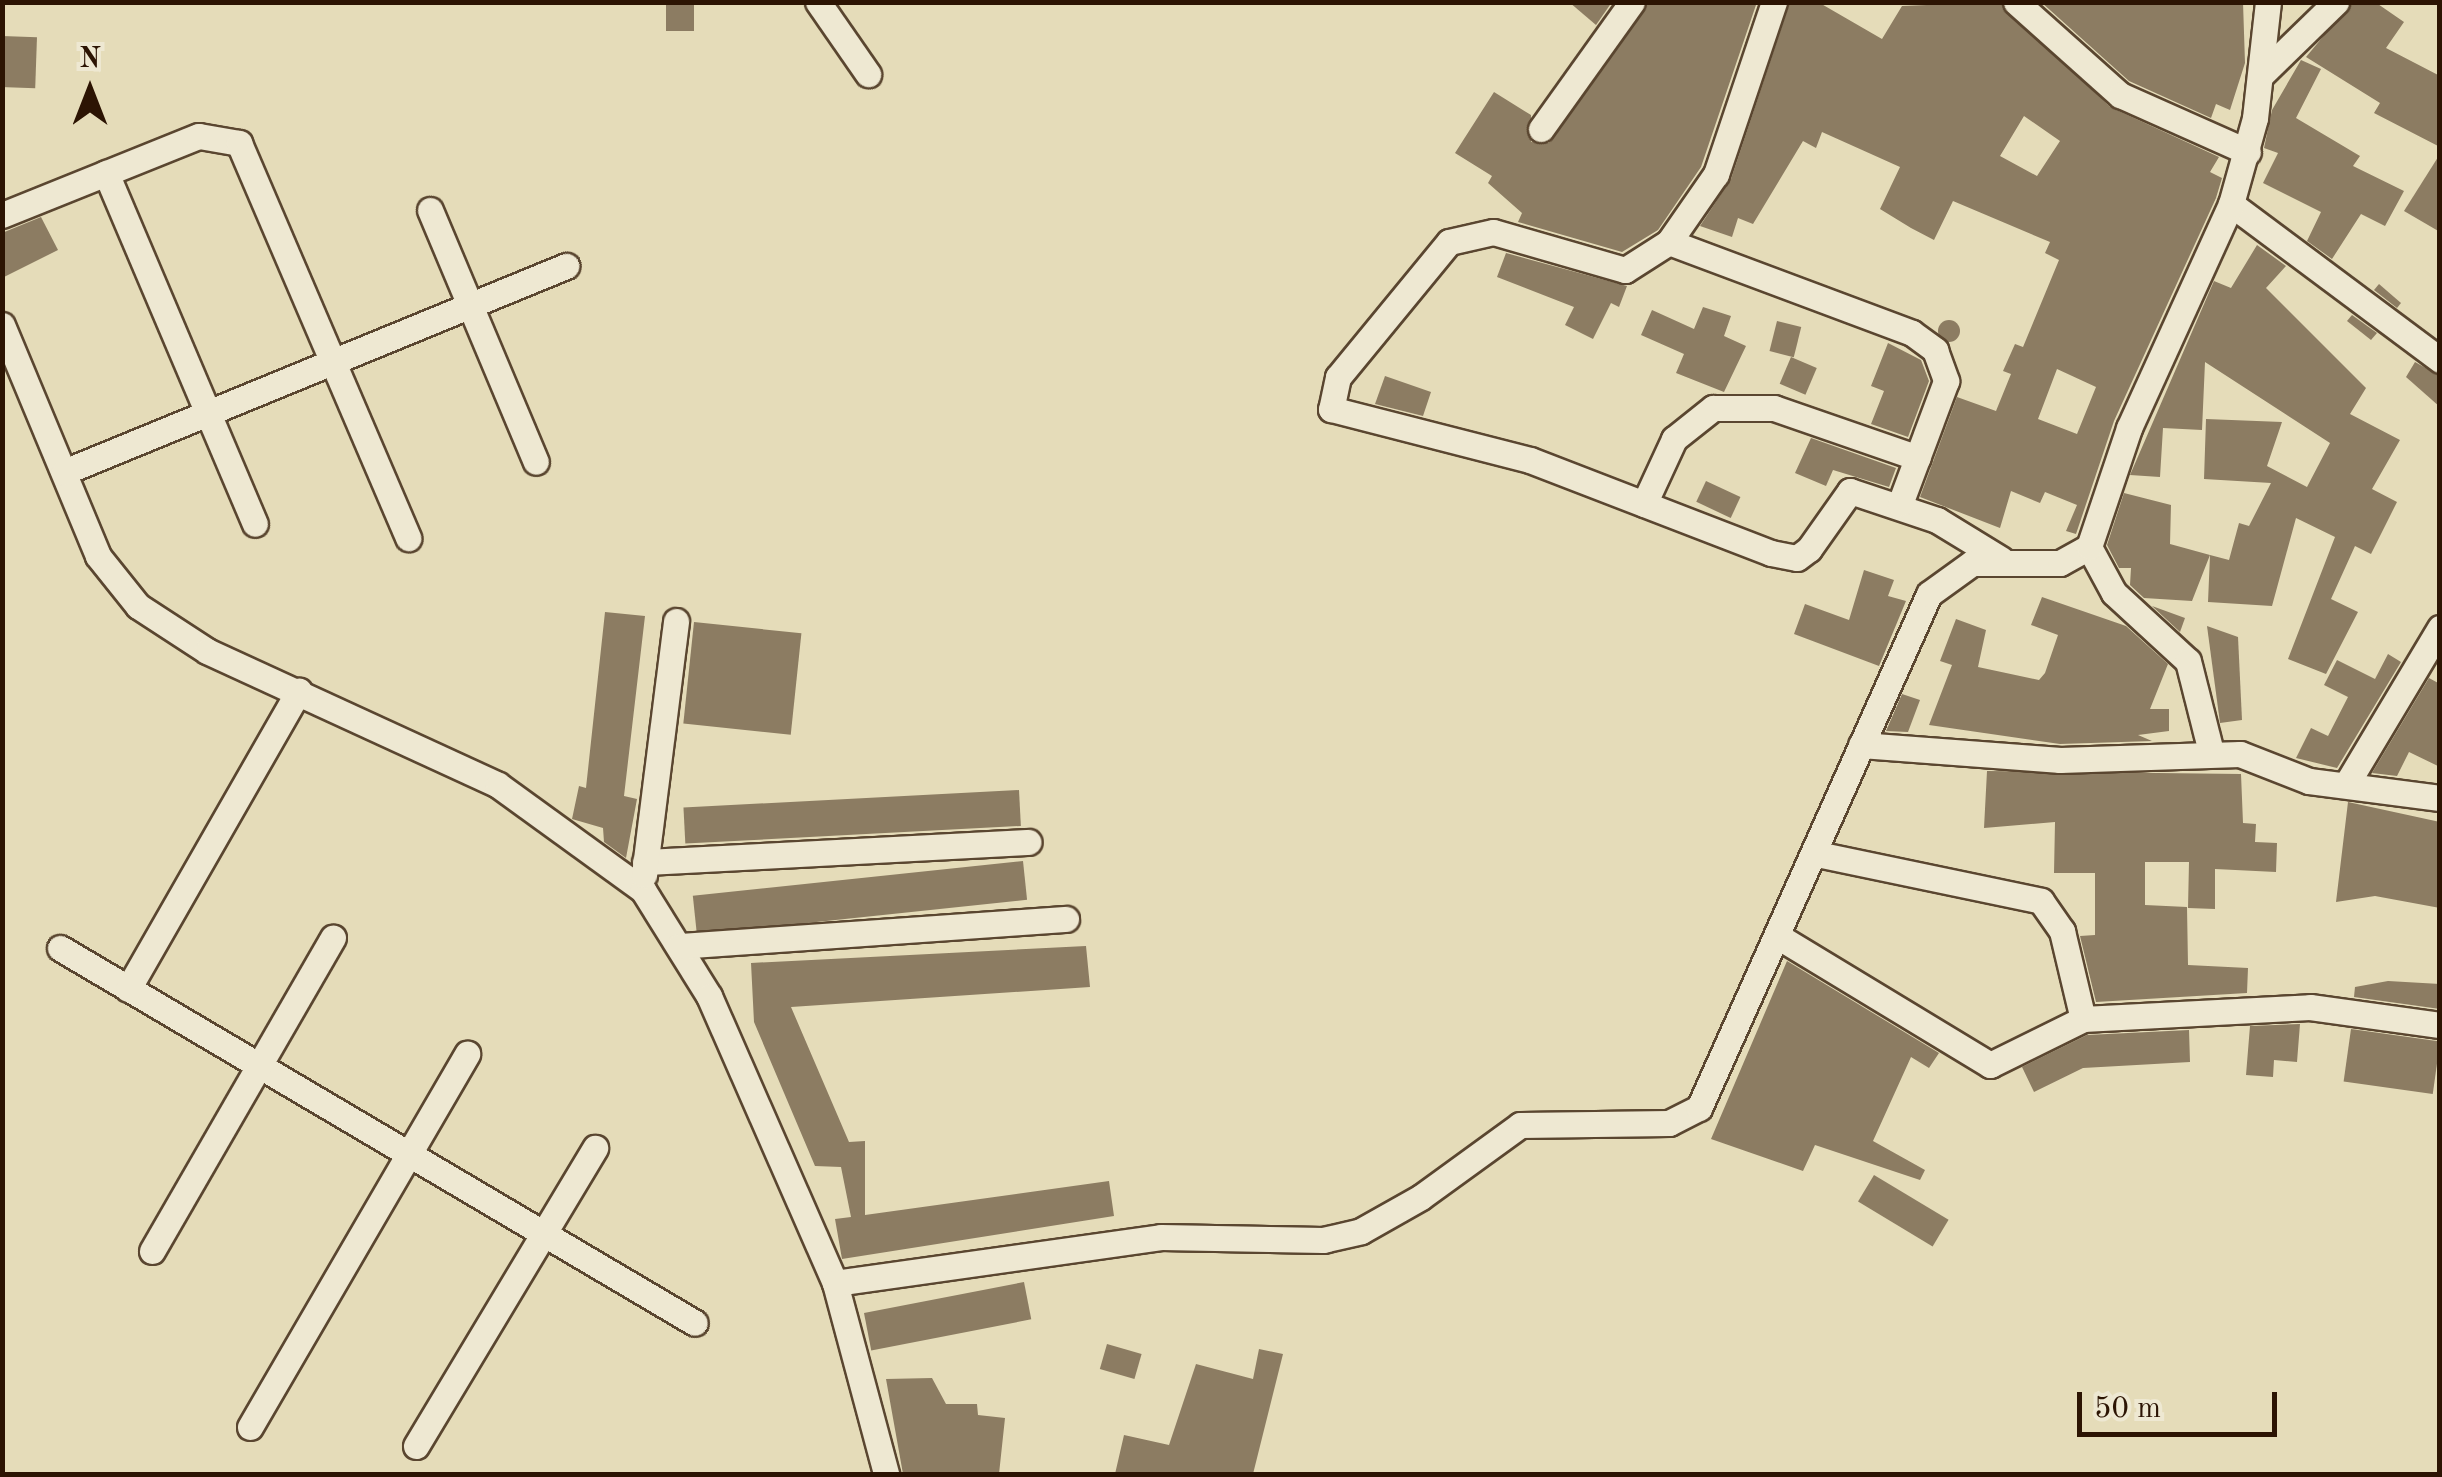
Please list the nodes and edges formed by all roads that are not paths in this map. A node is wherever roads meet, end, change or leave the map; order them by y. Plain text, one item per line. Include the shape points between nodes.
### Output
1 (818, 2) edge
2 (1632, 2) edge
3 (1774, 2) edge
4 (2016, 2) edge
5 (2268, 2) edge
6 (2336, 2) edge
7 (868, 74) dead end
8 (2261, 75) junction
9 (1541, 129) dead end
10 (2248, 152) junction
11 (106, 173) junction
12 (2231, 204) junction
13 (430, 210) dead end
14 (2, 215) edge
15 (1669, 242) junction
16 (566, 266) dead end
17 (470, 306) junction
18 (2, 325) edge
19 (2440, 360) edge
20 (334, 361) junction
21 (207, 413) junction
22 (1918, 458) junction
23 (536, 462) dead end
24 (64, 472) junction
25 (1644, 504) junction
26 (1900, 504) junction
27 (254, 524) dead end
28 (408, 538) dead end
29 (2090, 547) junction
30 (2000, 559) junction
31 (676, 622) dead end
32 (2440, 628) edge
33 (298, 690) junction
34 (1861, 745) junction
35 (2210, 752) junction
36 (2346, 785) junction
37 (2440, 798) edge
38 (1028, 842) dead end
39 (1817, 854) junction
40 (645, 862) junction
41 (642, 890) junction
42 (1066, 918) dead end
43 (1779, 937) junction
44 (333, 938) dead end
45 (678, 946) junction
46 (60, 948) dead end
47 (128, 989) junction
48 (2083, 1019) junction
49 (2440, 1024) edge
50 (467, 1054) dead end
51 (261, 1067) junction
52 (595, 1148) dead end
53 (408, 1154) junction
54 (545, 1235) junction
55 (152, 1251) dead end
56 (835, 1283) junction
57 (695, 1323) dead end
58 (250, 1426) dead end
59 (416, 1446) dead end
60 (886, 1474) edge

1 - 7 street
2 - 9 street
3 - 15 street via 1716,174
4 - 10 street via 2120,95
5 - 8 street
6 - 8 street
8 - 10 street
10 - 12 street
11 - 14 street
11 - 20 street via 199,136 239,143
11 - 21 street
12 - 19 street
12 - 29 street via 2128,428
13 - 17 street
15 - 22 street via 1912,333 1935,350 1946,381
15 - 25 street via 1626,270 1494,232 1448,242 1331,392 1332,409 1344,418 1530,460
16 - 17 street
17 - 20 street
17 - 23 street
18 - 24 street
20 - 21 street
20 - 28 street
21 - 24 street
21 - 27 street
22 - 25 street via 1774,408 1713,408 1674,439
22 - 26 street
24 - 33 street via 98,556 138,606 207,651
25 - 26 street via 1797,558 1850,491
26 - 30 street
29 - 30 street via 2060,563
29 - 35 street via 2114,592 2188,660
30 - 34 street via 1948,574 1930,594
31 - 40 street
32 - 36 street
33 - 41 street via 498,785
33 - 47 street
34 - 35 street via 2060,760
34 - 39 street
35 - 36 street
36 - 37 street
38 - 40 street
39 - 43 street
39 - 48 street via 2041,901 2062,931
40 - 41 street
41 - 45 street
42 - 45 street
43 - 48 street via 1990,1065
43 - 56 street via 1710,1092 1684,1118 1520,1126 1406,1205 1322,1240 1161,1236
44 - 51 street
45 - 56 street
46 - 47 street
47 - 51 street
48 - 49 street via 2282,1006
50 - 53 street
51 - 53 street
51 - 55 street
52 - 54 street
53 - 54 street
53 - 58 street
54 - 57 street
54 - 59 street
56 - 60 street

